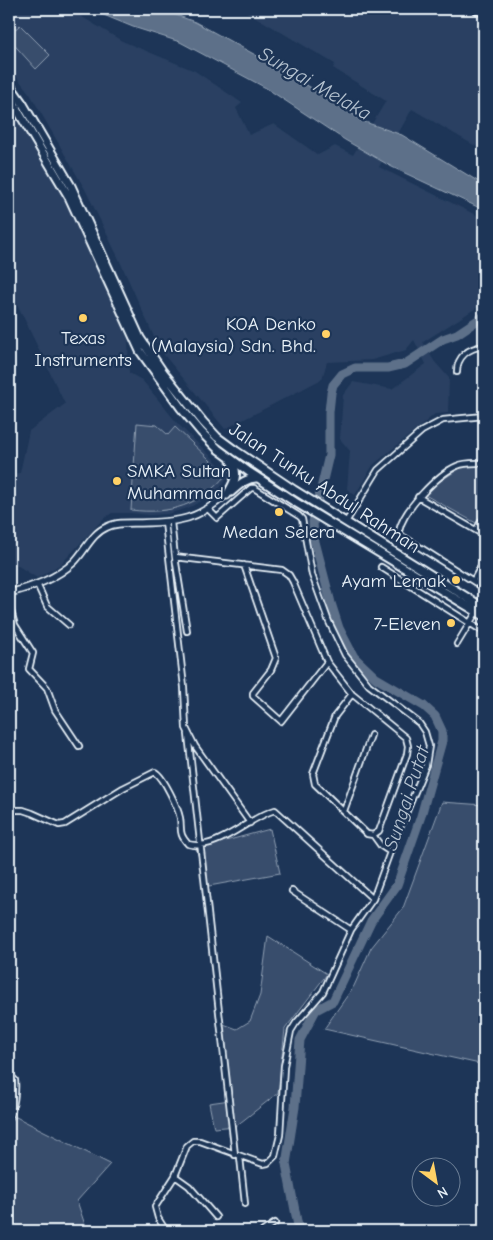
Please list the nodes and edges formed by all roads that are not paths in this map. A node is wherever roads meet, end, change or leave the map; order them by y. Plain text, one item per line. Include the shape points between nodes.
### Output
1 (473, 9) edge
2 (484, 15) edge
3 (9, 84) edge
4 (9, 96) edge
5 (484, 346) edge
6 (457, 372) dead end
7 (484, 416) edge
8 (214, 434) junction
9 (218, 449) junction
10 (484, 463) edge
11 (248, 472) junction
12 (258, 478) junction
13 (300, 494) junction
14 (227, 495) junction
15 (418, 497) junction
16 (295, 502) junction
17 (208, 509) junction
18 (289, 509) junction
19 (325, 515) junction
20 (484, 517) edge
21 (168, 522) junction
22 (346, 522) junction
23 (476, 530) junction
24 (484, 535) edge
25 (175, 557) junction
26 (484, 560) edge
27 (244, 565) junction
28 (381, 567) dead end
29 (473, 580) junction
30 (37, 584) junction
31 (484, 588) edge
32 (9, 592) edge
33 (9, 604) edge
34 (482, 608) edge
35 (484, 616) edge
36 (470, 623) junction
37 (69, 625) dead end
38 (187, 631) dead end
39 (484, 632) edge
40 (457, 644) dead end
41 (327, 662) junction
42 (352, 694) junction
43 (188, 734) junction
44 (371, 735) dead end
45 (79, 746) dead end
46 (9, 810) edge
47 (344, 811) junction
48 (250, 823) junction
49 (373, 835) junction
50 (200, 845) junction
51 (390, 852) junction
52 (292, 892) dead end
53 (373, 899) junction
54 (351, 930) junction
55 (9, 1075) edge
56 (9, 1117) edge
57 (237, 1156) junction
58 (175, 1176) junction
59 (245, 1204) dead end
60 (216, 1217) dead end
61 (275, 1223) dead end
62 (165, 1231) edge
63 (263, 1231) edge

1 - 2 street
3 - 8 main road, Jalan Tunku Abdul Rahman via 71,186 140,338 185,401
4 - 9 main road, Jalan Tunku Abdul Rahman via 69,197 140,351 181,408
5 - 6 street via 462,355
7 - 22 street via 443,420 422,432 378,470
8 - 11 main road via 244,462
8 - 13 main road, Jalan Tunku Abdul Rahman
9 - 11 main road, Jalan Tunku Abdul Rahman
9 - 14 main road via 230,460 236,472
10 - 15 street via 455,467
11 - 12 main road, Jalan Tunku Abdul Rahman
11 - 13 main road via 260,472
11 - 14 main road
12 - 14 main road via 246,480
12 - 16 main road, Jalan Tunku Abdul Rahman
13 - 19 main road, Jalan Tunku Abdul Rahman
14 - 17 main road
15 - 23 street
15 - 29 street via 399,528 402,536
16 - 18 street
16 - 19 main road, Jalan Tunku Abdul Rahman
17 - 18 street via 217,518 251,488
17 - 21 main road via 191,518
18 - 51 street via 302,519 312,575 328,622 346,655 370,685 419,723 428,737 426,765
19 - 22 main road, Jalan Tunku Abdul Rahman
19 - 34 main road, Jalan Tunku Abdul Rahman
20 - 23 street
21 - 25 street
21 - 30 main road via 106,527 73,563
21 - 43 street
22 - 34 main road, Jalan Tunku Abdul Rahman
23 - 24 street
25 - 27 street
25 - 38 street
26 - 29 street
27 - 41 street via 282,570 289,575
27 - 41 street via 276,658 252,694 280,721
28 - 36 street
29 - 31 street
30 - 32 main road
30 - 37 street via 47,606
33 - 45 street via 15,625 33,652 30,669 47,688 55,710
34 - 35 main road, Jalan Tunku Abdul Rahman
34 - 36 street
36 - 39 street
36 - 40 street
41 - 42 street
42 - 47 street via 335,716 313,774 316,784
42 - 49 street via 406,738 408,746 379,831
43 - 48 street
43 - 50 street
44 - 47 street
46 - 50 street via 23,810 59,825 65,824 155,772 162,779 179,815 182,837 188,844
47 - 49 street via 367,834
48 - 50 street
48 - 53 street via 272,811 279,812
49 - 51 street
50 - 57 street
51 - 53 street
52 - 54 street
53 - 54 street
54 - 57 street via 323,992 292,1031 284,1066 280,1135 274,1156 263,1164
55 - 56 street via 15,1080
57 - 58 street via 193,1141 187,1146
57 - 59 street
58 - 60 street via 189,1186
58 - 62 street via 155,1207
61 - 63 street

